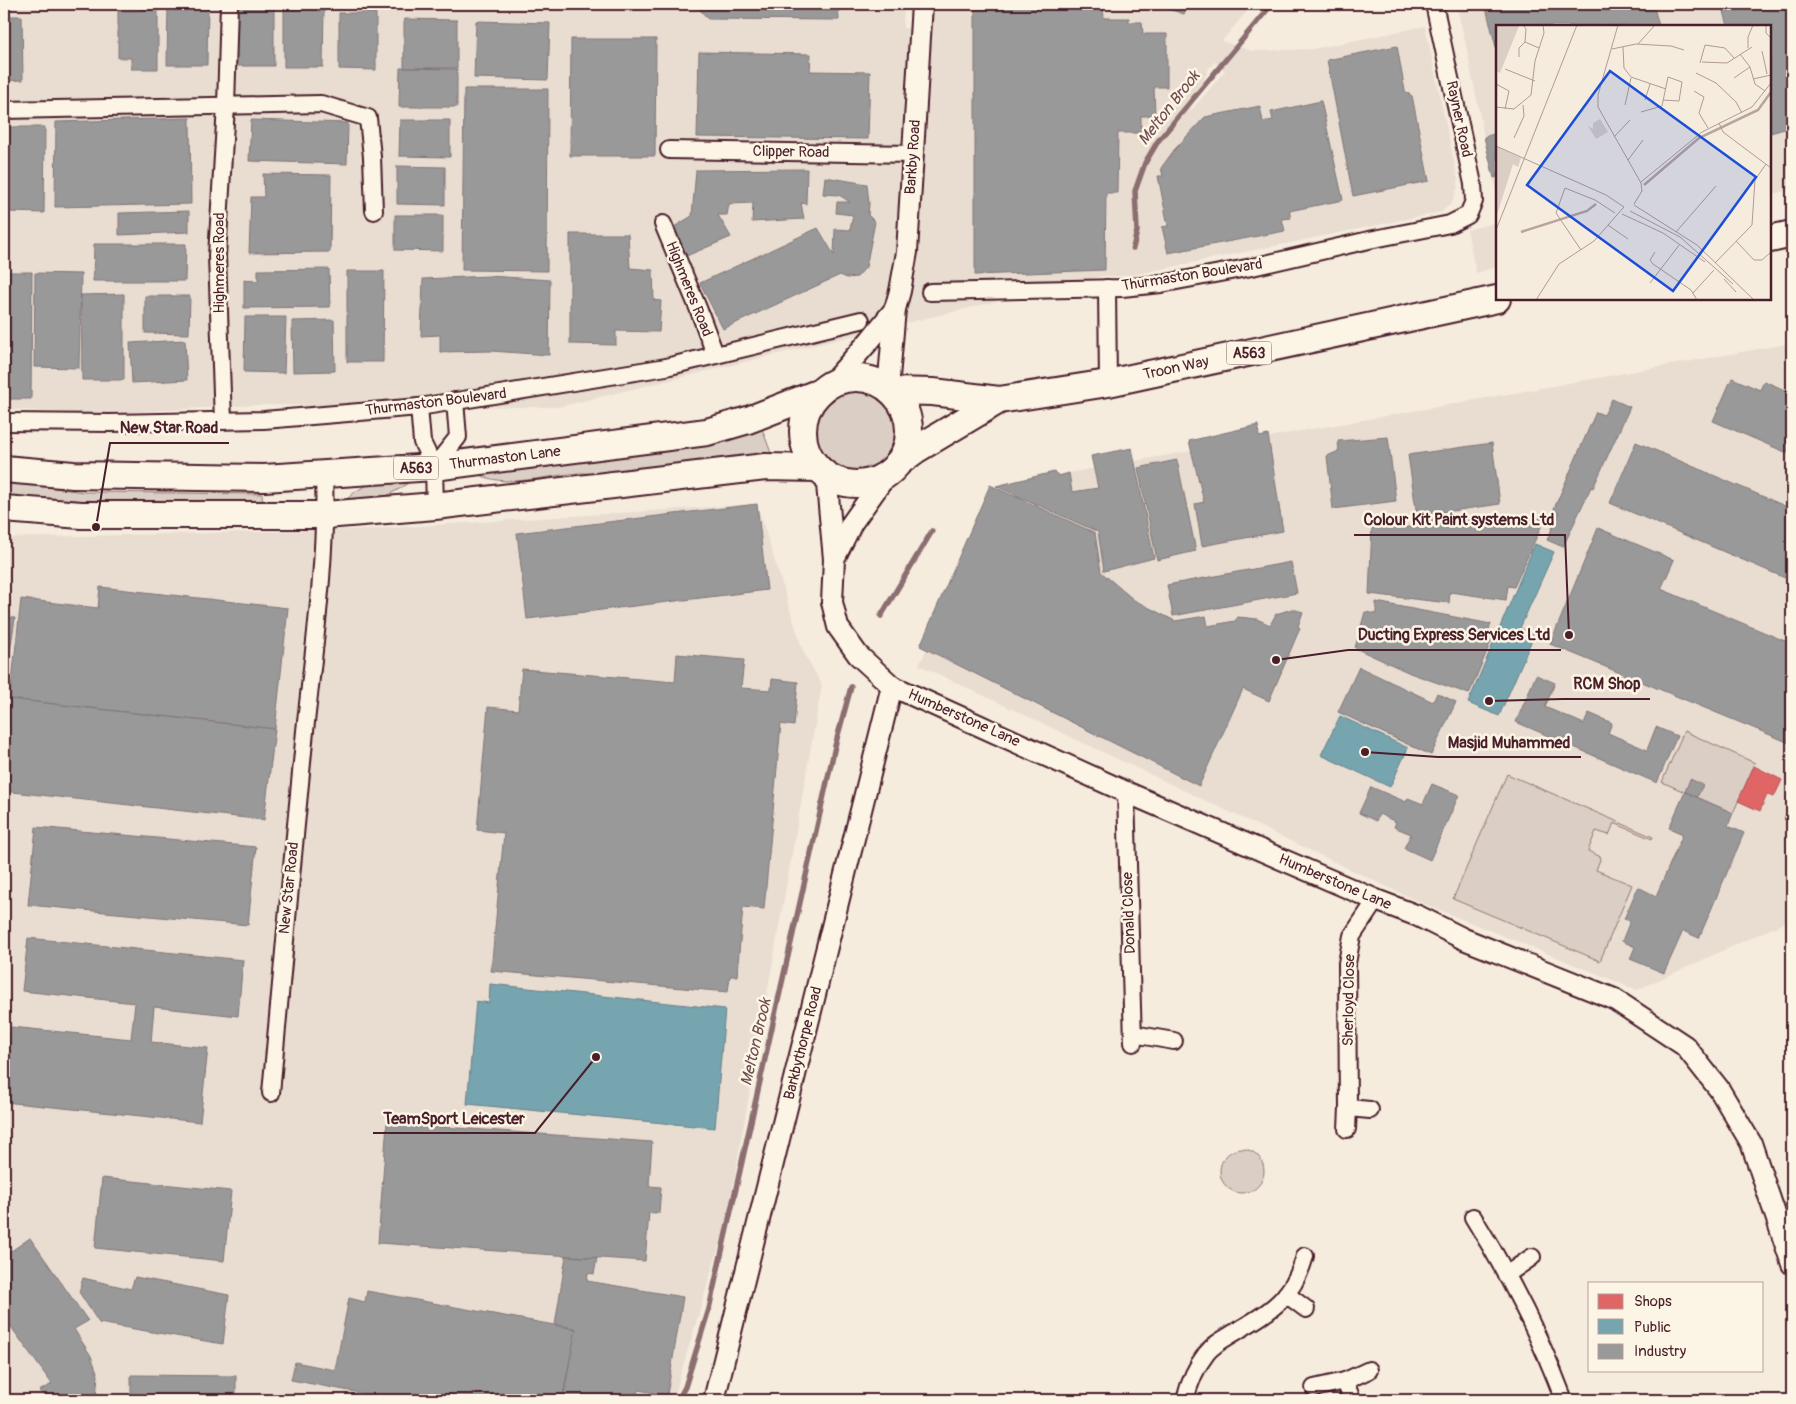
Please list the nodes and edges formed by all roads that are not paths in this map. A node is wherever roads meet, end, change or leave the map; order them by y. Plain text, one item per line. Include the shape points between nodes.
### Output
1 (229, 4) edge
2 (922, 4) edge
3 (1434, 4) edge
4 (226, 106) junction
5 (4, 110) edge
6 (669, 150) dead end
7 (914, 154) junction
8 (374, 211) dead end
9 (662, 224) dead end
10 (1450, 224) joint
11 (1792, 234) edge
12 (1771, 239) edge
13 (1107, 288) junction
14 (930, 292) dead end
15 (1496, 298) edge
16 (895, 309) junction
17 (861, 320) dead end
18 (716, 354) junction
19 (1108, 383) junction
20 (826, 388) junction
21 (890, 390) junction
22 (1000, 400) junction
23 (455, 401) junction
24 (419, 407) junction
25 (222, 421) junction
26 (4, 422) edge
27 (434, 467) junction
28 (893, 468) junction
29 (4, 469) edge
30 (822, 471) junction
31 (324, 474) junction
32 (435, 506) junction
33 (4, 510) edge
34 (325, 515) junction
35 (834, 559) junction
36 (892, 686) junction
37 (1126, 792) junction
38 (1376, 900) junction
39 (1174, 1041) dead end
40 (271, 1093) dead end
41 (1348, 1108) junction
42 (1370, 1110) dead end
43 (1346, 1129) dead end
44 (1473, 1217) dead end
45 (1305, 1256) dead end
46 (1532, 1257) dead end
47 (1792, 1264) edge
48 (1506, 1275) junction
49 (1286, 1294) junction
50 (1306, 1309) dead end
51 (1369, 1370) dead end
52 (1345, 1381) junction
53 (1314, 1388) dead end
54 (714, 1400) edge
55 (1185, 1400) edge
56 (1352, 1400) edge
57 (1564, 1400) edge

1 - 4 street, Highmeres Road
2 - 7 street, Barkby Road
3 - 10 street, Rayner Road via 1473,184 1474,201 1468,214
4 - 5 street
4 - 8 street via 321,104 368,118
4 - 25 street, Highmeres Road via 217,256
6 - 7 street, Clipper Road
7 - 16 street, Barkby Road via 907,252
9 - 18 street, Highmeres Road
10 - 13 street, Thurmaston Boulevard via 1160,284
11 - 12 highway
13 - 14 street, Thurmaston Boulevard
13 - 19 street
15 - 19 highway, Troon Way / A563
16 - 20 street, Barkby Road
16 - 21 street, Barkby Road
17 - 18 street, Thurmaston Boulevard
18 - 23 street, Thurmaston Boulevard via 666,367
19 - 22 highway, Troon Way / A563
20 - 21 highway via 844,379 857,378 869,379
20 - 27 highway, Thurmaston Lane / A563 via 748,420 707,432
20 - 30 highway via 809,405 803,438 808,454
21 - 22 highway, Troon Way / A563
21 - 28 highway via 902,403 909,433 906,449
22 - 28 highway, Troon Way / A563 via 916,449
23 - 24 street, Thurmaston Boulevard
23 - 27 street via 458,437
24 - 25 street, Thurmaston Boulevard
24 - 27 street via 422,442
25 - 26 street, Thurmaston Boulevard
27 - 31 highway, Thurmaston Lane / A563
27 - 32 street
28 - 30 highway via 872,481 856,484 840,482
28 - 35 street, Humberstone Lane via 852,523
29 - 31 highway, Thurmaston Lane / A563 via 74,475 264,478
30 - 32 highway via 765,467
30 - 35 street, Humberstone Lane
31 - 34 street, New Star Road
32 - 34 highway
33 - 34 highway via 81,515
34 - 40 street, New Star Road
35 - 36 street, Humberstone Lane via 832,602 838,627 858,655
36 - 37 street, Humberstone Lane
36 - 54 street, Barkbythorpe Road
37 - 38 street, Humberstone Lane
37 - 39 street, Donald Close via 1133,1038
38 - 41 street, Sherloyd Close via 1352,936 1347,963
38 - 47 street, Humberstone Lane via 1614,999 1685,1046 1719,1089 1751,1143
41 - 42 street
41 - 43 street, Sherloyd Close
44 - 48 street
45 - 49 street via 1301,1270
46 - 48 street
48 - 57 street via 1525,1309
49 - 50 street
49 - 55 street via 1276,1307 1221,1340 1206,1353
51 - 52 street
52 - 53 street
52 - 56 street

